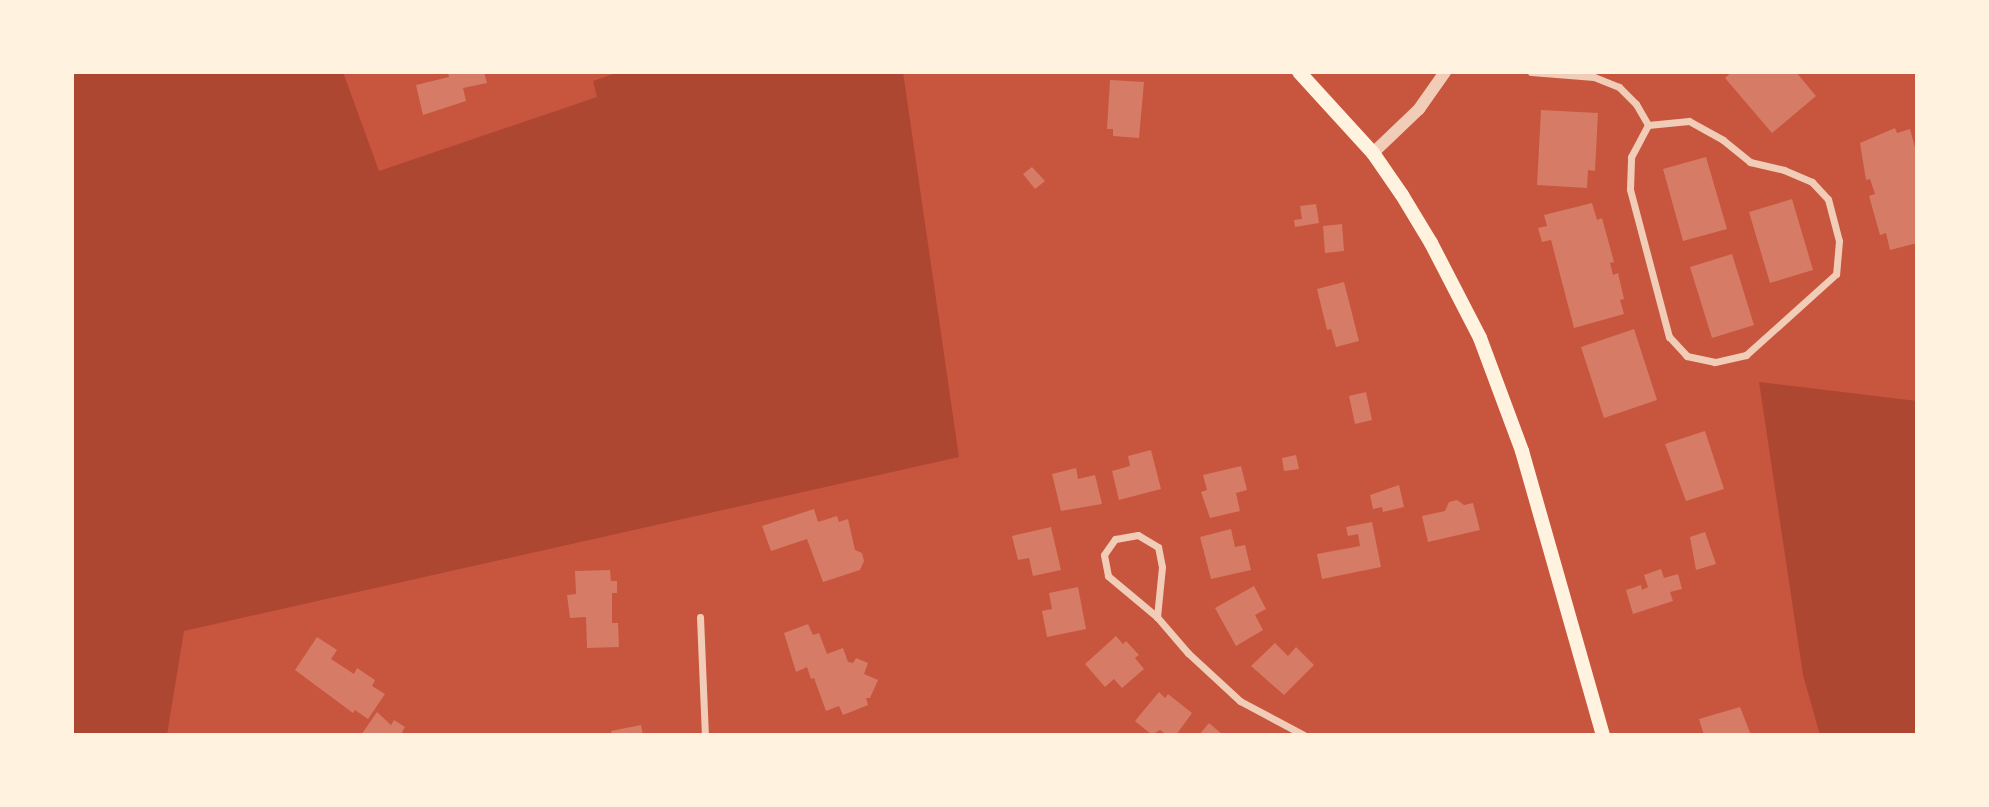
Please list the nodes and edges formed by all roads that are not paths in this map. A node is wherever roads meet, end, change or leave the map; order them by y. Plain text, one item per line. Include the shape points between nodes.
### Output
1 (1299, 72) edge
2 (1445, 72) edge
3 (1531, 72) edge
4 (1648, 125) junction
5 (1373, 153) junction
6 (700, 617) dead end
7 (1157, 617) junction
8 (705, 735) edge
9 (1304, 735) edge
10 (1603, 735) edge

1 - 5 main road
2 - 5 street via 1419,109
3 - 4 street via 1594,78 1619,87
4 - 4 street via 1632,157 1630,189 1669,337 1687,356 1715,362 1746,355 1836,274 1839,241 1828,199 1812,183 1750,162 1689,121
5 - 10 main road via 1431,243 1501,388
6 - 8 street
7 - 7 street via 1108,576 1104,555 1115,539 1138,535 1158,547 1162,567
7 - 9 street via 1240,701

